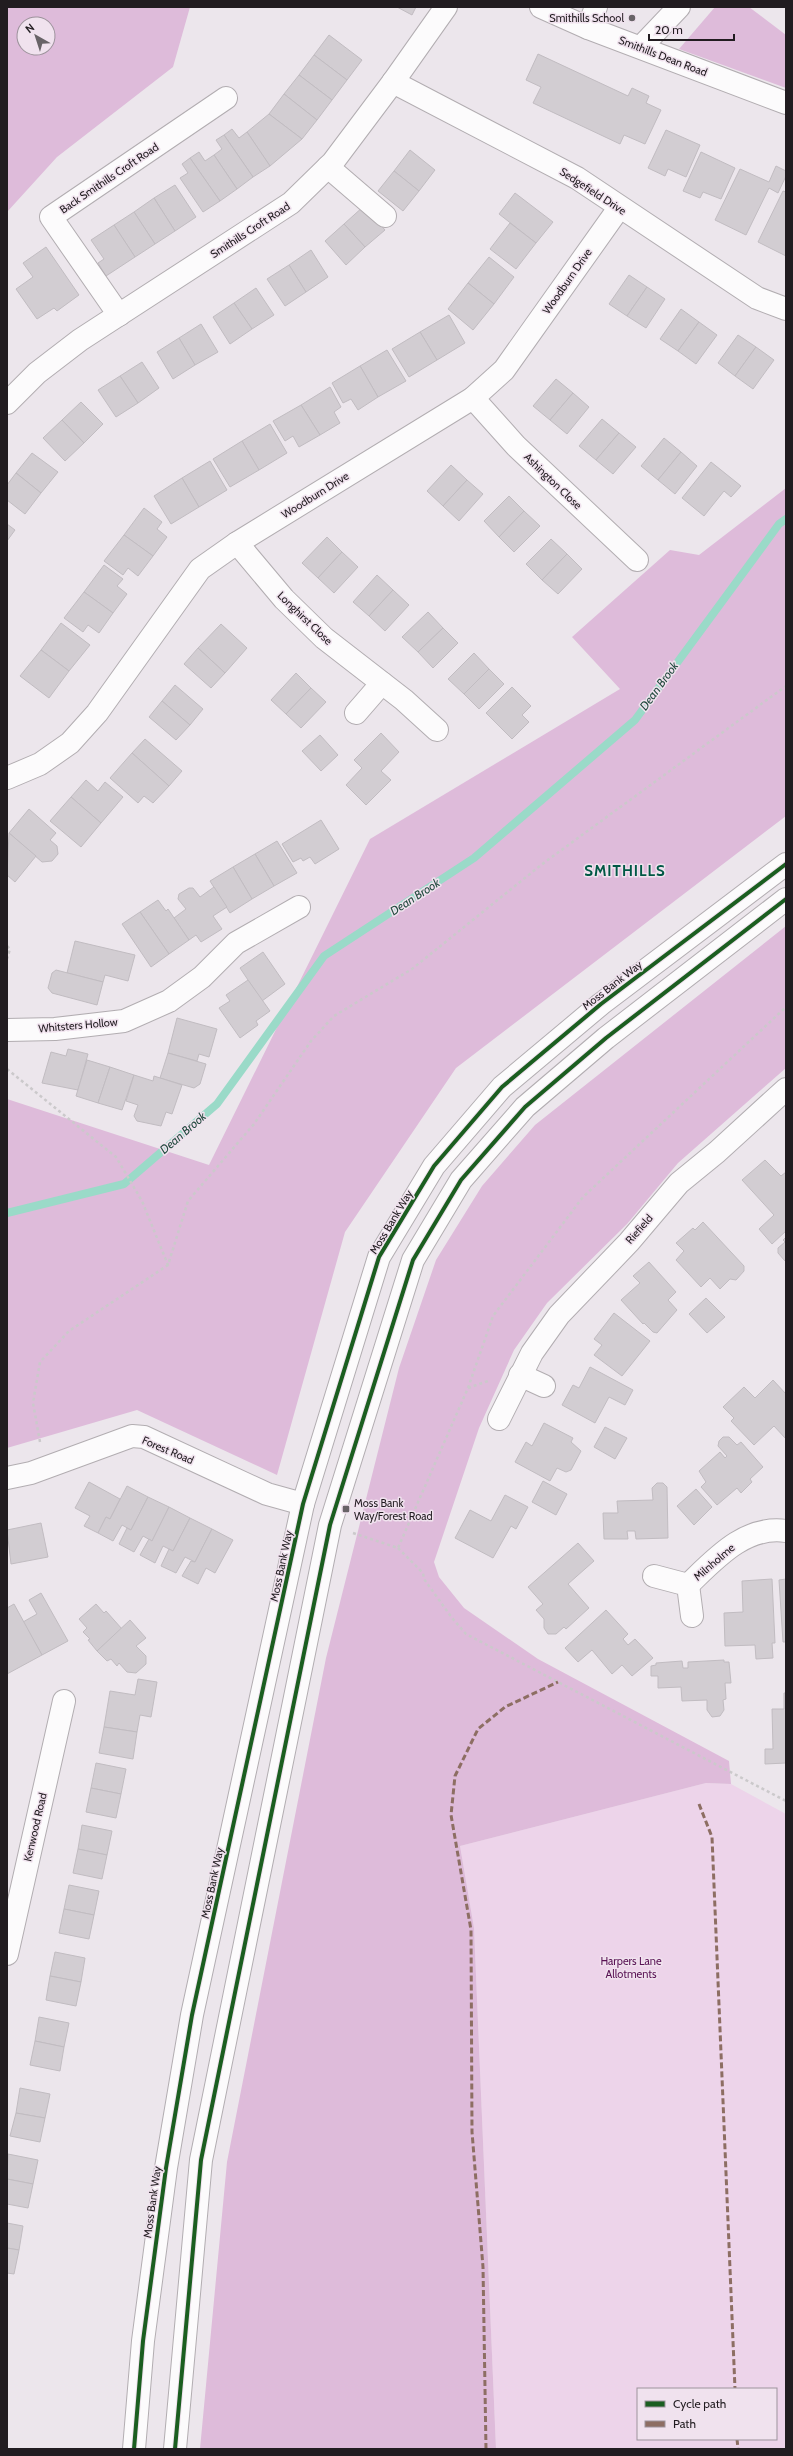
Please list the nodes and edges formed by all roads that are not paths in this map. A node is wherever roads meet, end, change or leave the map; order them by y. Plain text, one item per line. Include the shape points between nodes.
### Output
1 (446, 7) edge
2 (541, 7) edge
3 (596, 7) edge
4 (679, 7) edge
5 (588, 28) junction
6 (641, 47) junction
7 (393, 82) junction
8 (226, 98) dead end
9 (786, 103) edge
10 (328, 167) junction
11 (619, 208) junction
12 (385, 216) dead end
13 (786, 309) edge
14 (119, 315) junction
15 (473, 398) junction
16 (7, 403) edge
17 (237, 543) junction
18 (637, 560) dead end
19 (382, 683) junction
20 (356, 713) dead end
21 (437, 730) dead end
22 (7, 778) edge
23 (786, 864) edge
24 (786, 899) edge
25 (292, 919) dead end
26 (7, 1030) edge
27 (782, 1100) edge
28 (520, 1375) junction
29 (544, 1386) dead end
30 (499, 1419) dead end
31 (7, 1478) edge
32 (303, 1504) junction
33 (786, 1531) edge
34 (654, 1576) dead end
35 (688, 1585) junction
36 (692, 1616) dead end
37 (64, 1701) dead end
38 (7, 1954) edge
39 (134, 2449) edge
40 (175, 2449) edge

1 - 7 main road, Smithills Croft Road
2 - 5 main road, Smithills Dean Road
3 - 5 main road
4 - 6 main road
5 - 6 main road, Smithills Dean Road
6 - 9 main road, Smithills Dean Road
7 - 10 main road, Smithills Croft Road
7 - 11 main road, Sedgefield Drive via 577,178
8 - 14 main road, Back Smithills Croft Road via 50,218
10 - 12 main road
10 - 14 main road, Smithills Croft Road via 291,203
11 - 13 main road, Sedgefield Drive via 757,298
11 - 15 main road, Woodburn Drive via 504,370
14 - 16 main road, Smithills Croft Road via 80,340 37,373
15 - 17 main road, Woodburn Drive
15 - 18 main road, Ashington Close via 516,446
17 - 19 main road, Longhirst Close via 284,599 324,638
17 - 22 main road, Woodburn Drive via 200,569 97,713 70,743 40,764
19 - 20 main road
19 - 21 main road, Longhirst Close
23 - 32 main road, Moss Bank Way via 601,1004 502,1087 434,1166 379,1257
24 - 40 main road via 606,1038 525,1108 461,1180 413,1260 330,1526 201,2160
25 - 26 main road, Whitsters Hollow via 236,943 202,977 169,1001 124,1021 55,1029
27 - 28 main road, Riefield via 678,1183 629,1242 559,1315
28 - 29 main road
28 - 30 main road, Riefield
31 - 32 main road, Forest Road via 45,1468 132,1436 144,1437 267,1494
32 - 39 main road, Moss Bank Way via 192,2015 166,2168 143,2341
33 - 35 main road, Milnholme via 774,1529 754,1534 733,1544
34 - 35 main road, Milnholme
35 - 36 main road, Milnholme
37 - 38 main road, Kenwood Road

